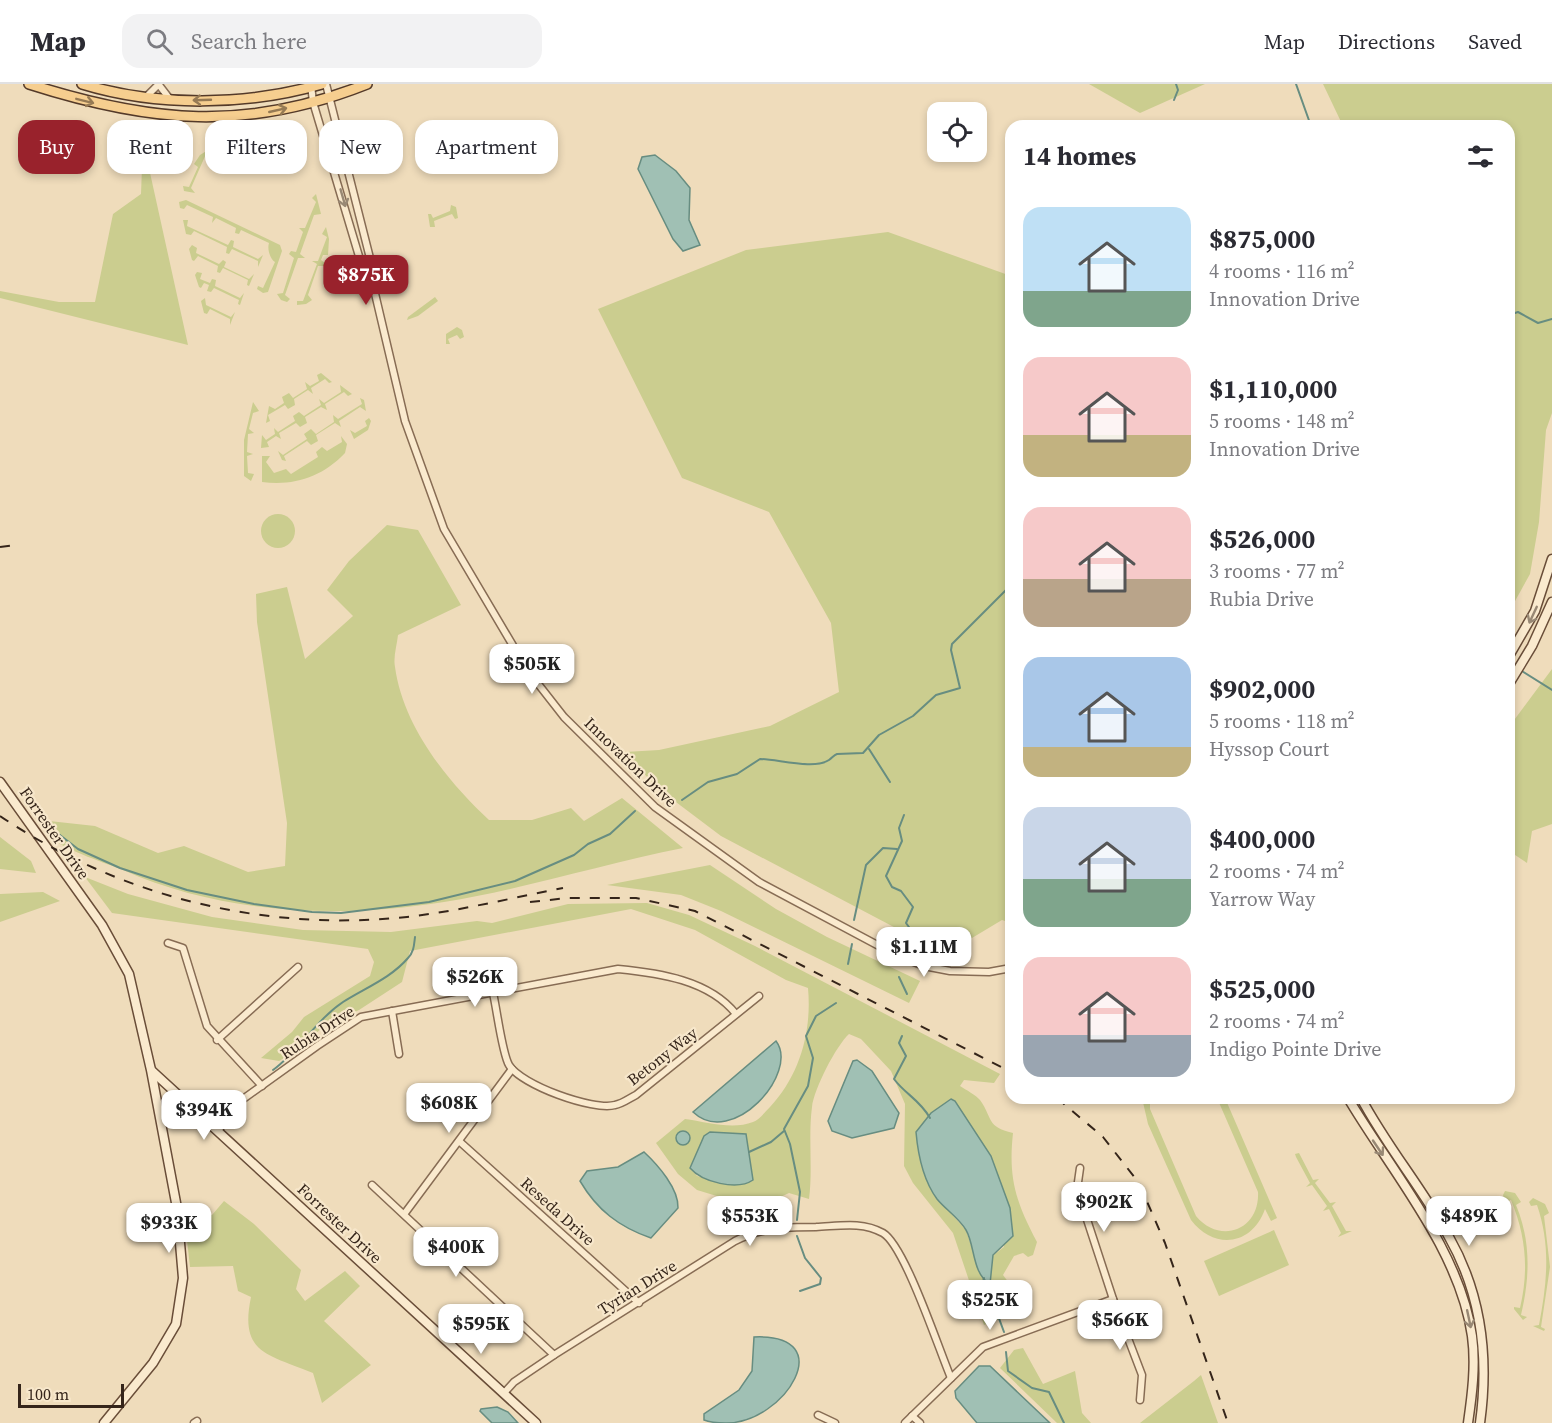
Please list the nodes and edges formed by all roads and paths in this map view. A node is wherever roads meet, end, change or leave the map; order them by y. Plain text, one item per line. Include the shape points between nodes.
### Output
1 (29, 84) edge
2 (82, 84) edge
3 (159, 84) edge
4 (322, 84) edge
5 (326, 84) edge
6 (367, 84) edge
7 (311, 86) edge
8 (147, 96) junction
9 (332, 97) junction
10 (169, 98) junction
11 (313, 102) junction
12 (374, 285) junction
13 (1552, 559) edge
14 (1550, 577) edge
15 (1552, 602) edge
16 (1515, 646) edge
17 (1515, 675) edge
18 (0, 782) edge
19 (168, 943) dead end
20 (298, 967) dead end
21 (1005, 969) edge
22 (493, 993) junction
23 (759, 996) dead end
24 (392, 1011) junction
25 (736, 1014) junction
26 (217, 1040) junction
27 (399, 1054) dead end
28 (512, 1069) junction
29 (152, 1070) junction
30 (262, 1086) junction
31 (1352, 1104) edge
32 (1365, 1104) edge
33 (232, 1107) junction
34 (204, 1118) junction
35 (219, 1130) junction
36 (459, 1141) junction
37 (230, 1143) junction
38 (1080, 1168) dead end
39 (372, 1185) dead end
40 (405, 1213) junction
41 (1113, 1299) junction
42 (639, 1303) junction
43 (554, 1355) junction
44 (951, 1378) junction
45 (504, 1393) junction
46 (1140, 1400) dead end
47 (818, 1415) dead end
48 (912, 1416) junction
49 (104, 1423) edge
50 (536, 1423) edge
51 (835, 1423) edge
52 (905, 1423) edge
53 (920, 1423) edge
54 (1468, 1423) edge
55 (1480, 1423) edge

1 -> 11 main road via 116,108 167,117 224,118
2 - 8 main road
3 - 8 street
3 - 10 street
4 - 7 main road
5 - 9 street, Innovation Drive
6 - 9 main road
7 -> 10 main road via 247,99
7 - 11 street, Innovation Drive
8 - 10 main road
9 - 11 main road
9 - 12 street, Innovation Drive
11 -> 12 street, Innovation Drive via 364,273
12 - 21 street, Innovation Drive via 405,421 444,529 528,671 564,717 655,807 759,882 924,966 959,971
13 - 14 street
14 -> 16 street
15 - 17 street
18 - 29 street, Forrester Drive via 118,951 129,974
19 - 26 street via 183,948 207,1026
20 - 26 street
22 - 24 street, Rubia Drive
22 - 25 street, Rubia Drive via 618,969 661,973 688,983 726,1002
22 - 28 street
23 - 25 street, Betony Way
24 - 27 street
24 - 30 street, Rubia Drive via 361,1017
25 - 28 street, Betony Way via 636,1095 615,1106 594,1106 539,1087
26 - 30 street
28 - 36 street
29 - 34 street, Forrester Drive
29 - 49 street via 178,1216 183,1295 166,1344
30 - 33 street, Rubia Drive
31 -> 54 street via 1443,1251 1463,1299 1473,1352
32 - 55 street via 1449,1237 1473,1291 1484,1352
33 - 34 street, Rubia Drive
33 - 35 street, Rubia Drive
34 - 35 street, Forrester Drive
34 - 37 street, Forrester Drive via 205,1124
35 - 37 street, Forrester Drive
36 - 40 street
36 - 42 street, Reseda Drive
37 - 45 street, Forrester Drive
38 - 41 street via 1077,1189
39 - 40 street
40 - 43 street
41 - 44 street via 990,1343
41 - 46 street via 1142,1375
42 - 43 street, Tyrian Drive
42 - 44 street, Tyrian Drive via 735,1241 759,1230 859,1225 885,1234 900,1253
43 - 45 street, Tyrian Drive
44 - 48 street
45 - 50 street, Forrester Drive
47 - 51 street
48 - 52 street
48 - 53 street

